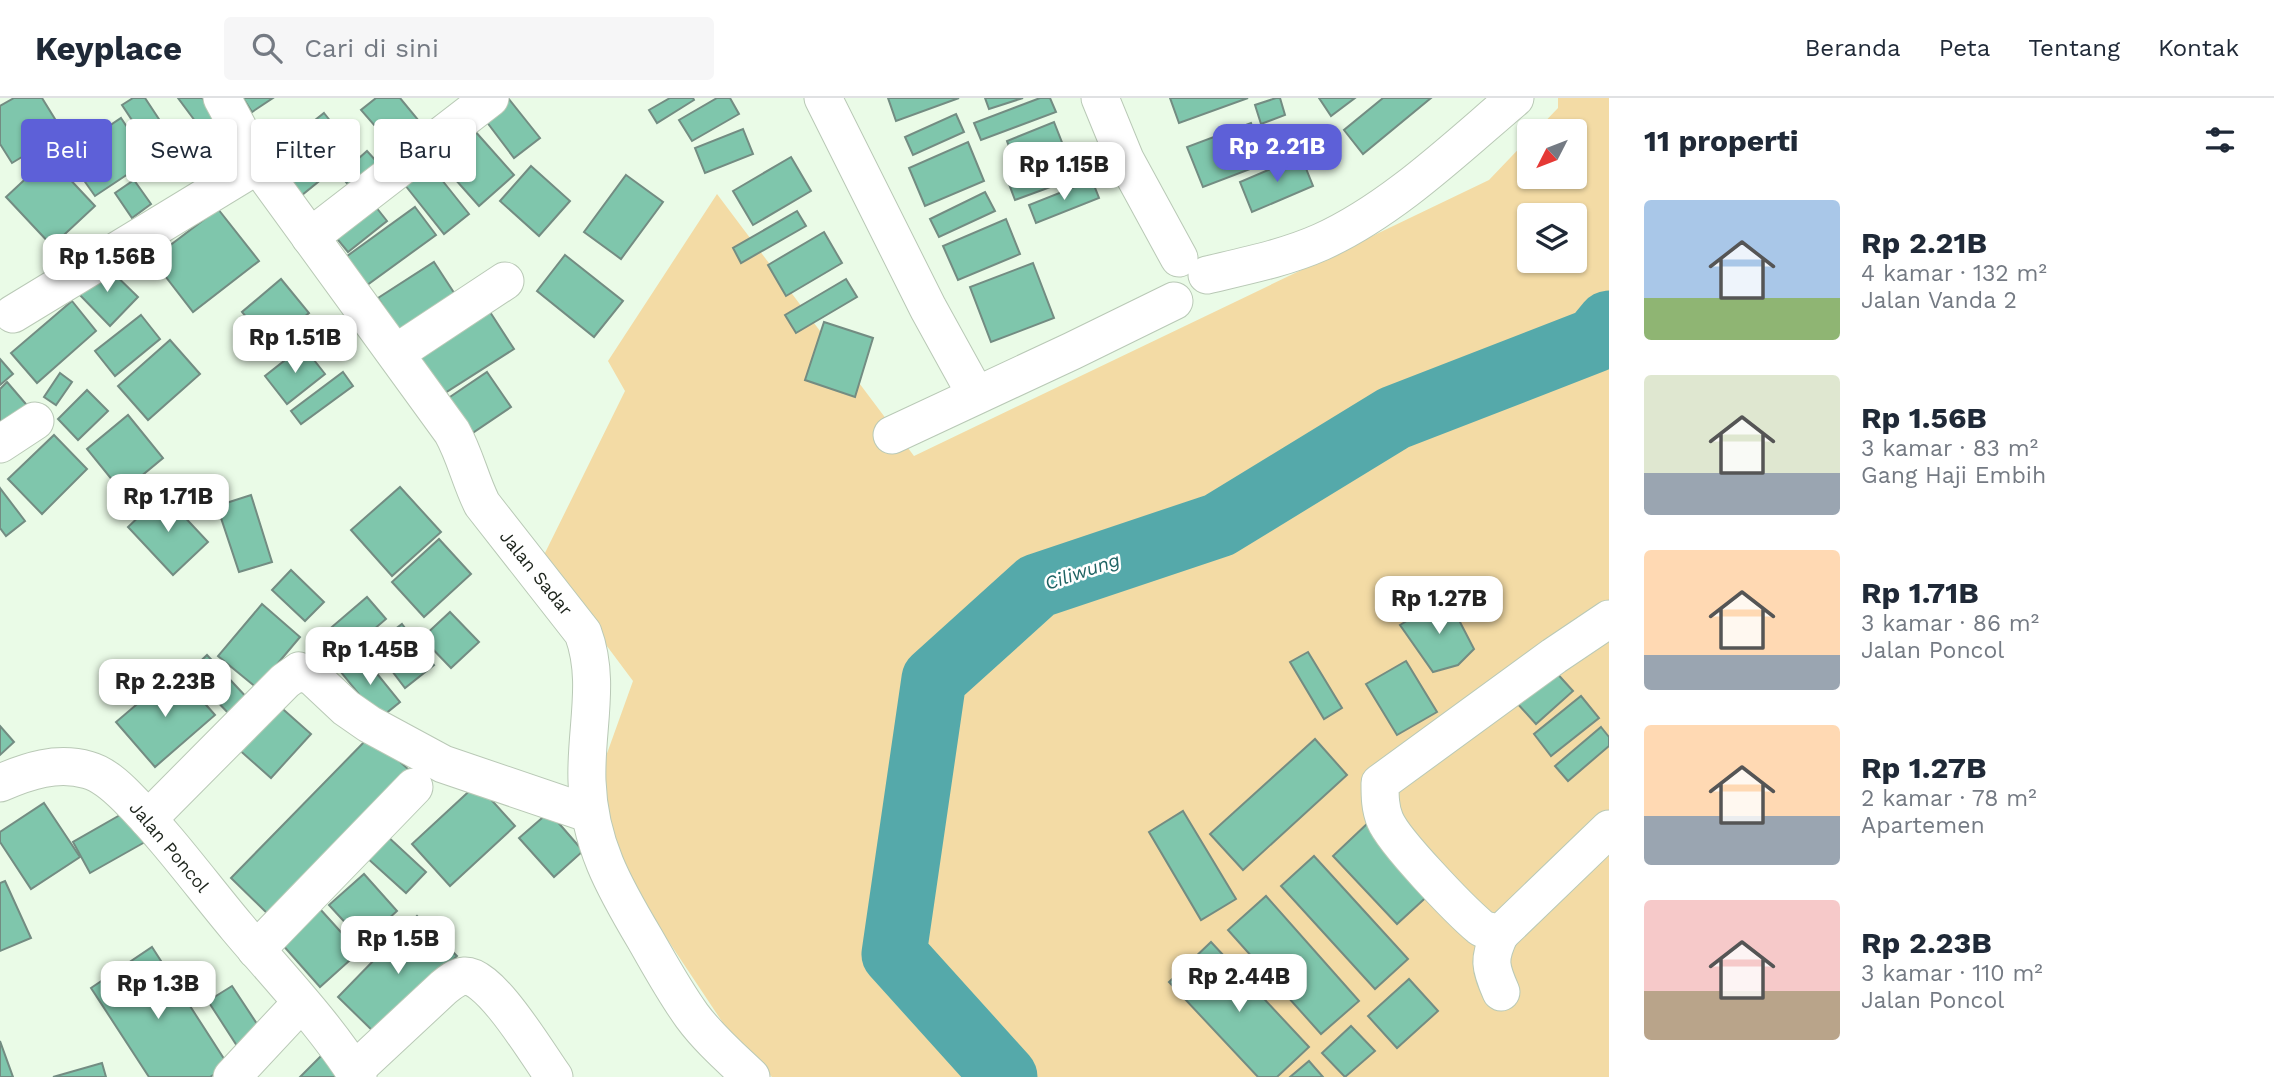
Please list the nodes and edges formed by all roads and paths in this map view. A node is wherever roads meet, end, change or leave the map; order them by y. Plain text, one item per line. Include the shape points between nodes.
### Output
1 (222, 98) edge
2 (490, 98) edge
3 (823, 98) edge
4 (1100, 98) edge
5 (1493, 105) edge
6 (251, 152) edge
7 (251, 169) edge
8 (270, 182) edge
9 (310, 237) junction
10 (1193, 266) junction
11 (505, 281) dead end
12 (13, 314) dead end
13 (396, 353) junction
14 (976, 395) junction
15 (35, 421) dead end
16 (892, 435) dead end
17 (0, 444) edge
18 (1609, 619) edge
19 (0, 783) edge
20 (414, 787) dead end
21 (590, 814) junction
22 (148, 819) junction
23 (1609, 829) edge
24 (1500, 934) junction
25 (257, 950) junction
26 (1501, 992) dead end
27 (301, 1003) junction
28 (356, 1074) edge
29 (232, 1077) edge
30 (554, 1077) edge
31 (751, 1077) edge

1 - 6 street, Jalan Sadar
2 - 9 street
3 - 14 street
4 - 10 street via 1125,159
5 - 10 street via 1387,204 1321,242 1271,260
7 - 12 street
8 - 9 street, Jalan Sadar
9 - 13 street, Jalan Sadar
10 - 14 street via 1165,269 1163,287 1174,301
11 - 13 street
13 - 21 street, Jalan Sadar via 458,442 482,504 583,633 593,676 586,780
14 - 16 street
15 - 17 street
18 - 24 street via 1380,783 1386,822 1397,839 1482,929
19 - 22 street, Jalan Poncol via 44,767 89,770 108,780
20 - 25 street
21 - 22 street via 443,764 369,724 313,677 299,671
21 - 31 street, Jalan Sadar via 600,857 677,993 712,1039
22 - 25 street, Jalan Poncol
23 - 24 street
24 - 26 street via 1491,953 1492,971
25 - 27 street, Jalan Poncol
27 - 28 street, Jalan Poncol
27 - 29 street
28 - 30 street via 455,978 467,976 496,995

